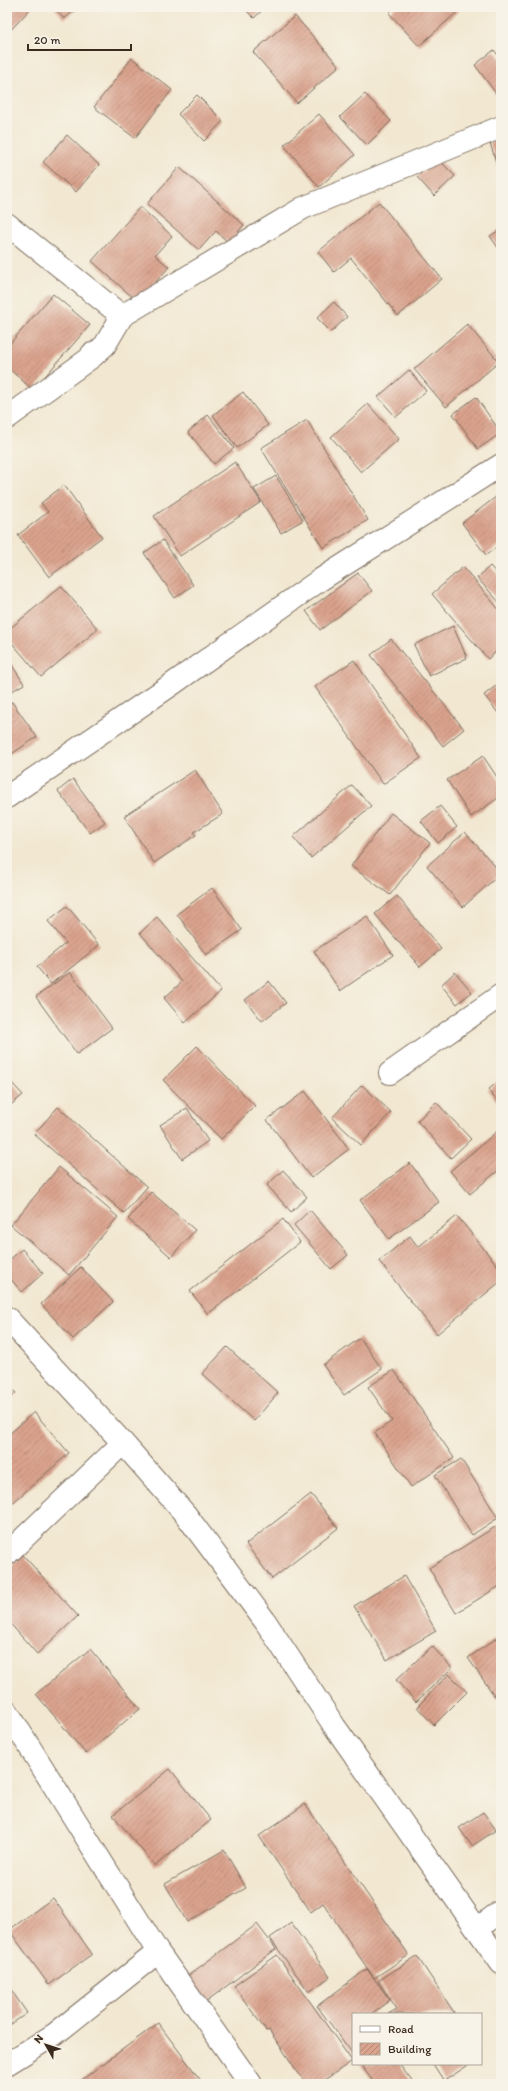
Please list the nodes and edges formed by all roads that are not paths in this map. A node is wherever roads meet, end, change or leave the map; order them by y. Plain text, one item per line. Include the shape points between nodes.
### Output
1 (501, 126) edge
2 (7, 224) edge
3 (122, 316) junction
4 (7, 418) edge
5 (501, 465) edge
6 (7, 797) edge
7 (501, 995) edge
8 (390, 1072) dead end
9 (7, 1318) edge
10 (123, 1443) junction
11 (7, 1554) edge
12 (7, 1711) edge
13 (501, 1911) edge
14 (478, 1929) junction
15 (158, 1952) junction
16 (501, 1963) edge
17 (7, 2064) edge
18 (251, 2084) edge

1 - 3 street via 304,208
2 - 3 street
3 - 4 street via 105,345
5 - 6 street via 320,580
7 - 8 street
9 - 10 street
10 - 11 street
10 - 14 street via 186,1515 266,1622 335,1727
12 - 15 street
13 - 14 street
14 - 16 street
15 - 17 street via 55,2034
15 - 18 street

